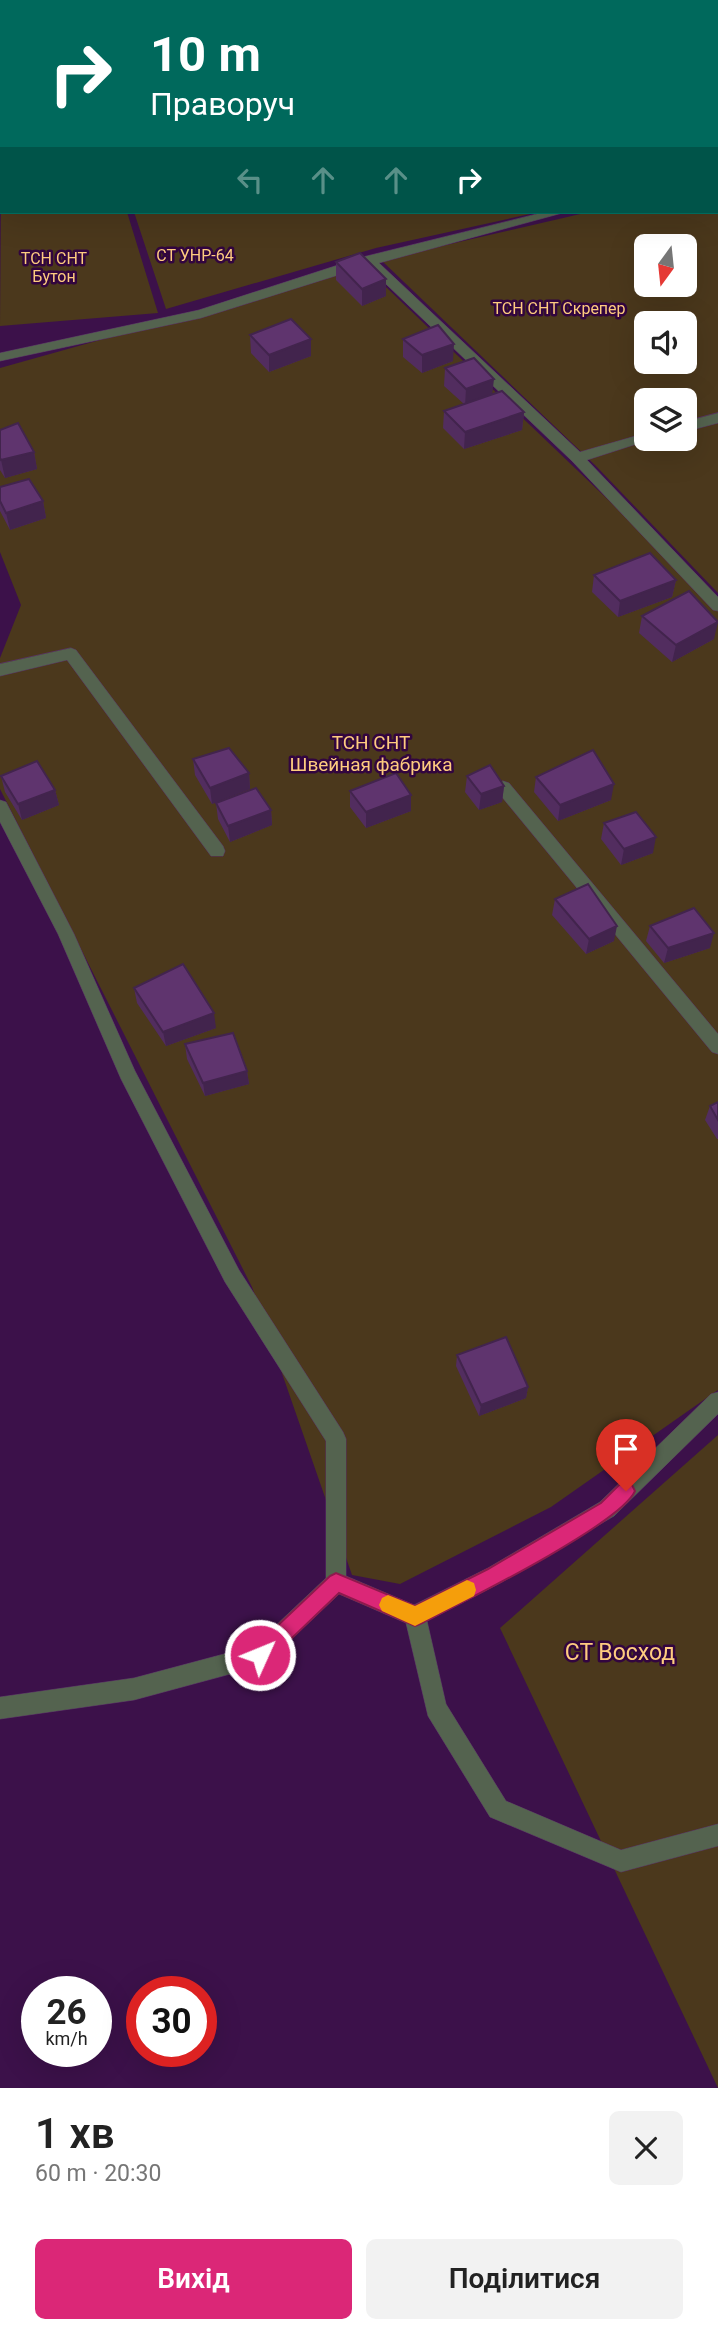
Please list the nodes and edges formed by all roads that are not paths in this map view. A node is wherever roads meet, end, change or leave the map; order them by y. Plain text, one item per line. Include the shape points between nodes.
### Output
1 (553, 214) edge
2 (368, 260) junction
3 (0, 357) edge
4 (718, 418) edge
5 (697, 424) edge
6 (634, 441) edge
7 (577, 457) junction
8 (718, 606) edge
9 (0, 670) edge
10 (503, 787) edge
11 (0, 806) edge
12 (217, 850) dead end
13 (718, 1047) edge
14 (718, 1401) edge
15 (336, 1582) junction
16 (415, 1616) junction
17 (0, 1708) edge
18 (718, 1835) edge

1 - 2 street
2 - 3 street via 201,314
2 - 7 street
4 - 5 street
6 - 7 street
7 - 8 street
9 - 12 street via 71,654
10 - 13 street
11 - 15 street via 66,934 127,1074 232,1276 336,1439
14 - 16 street via 607,1509
15 - 16 street
15 - 17 street via 260,1655 134,1689
16 - 18 street via 436,1708 498,1809 621,1861

